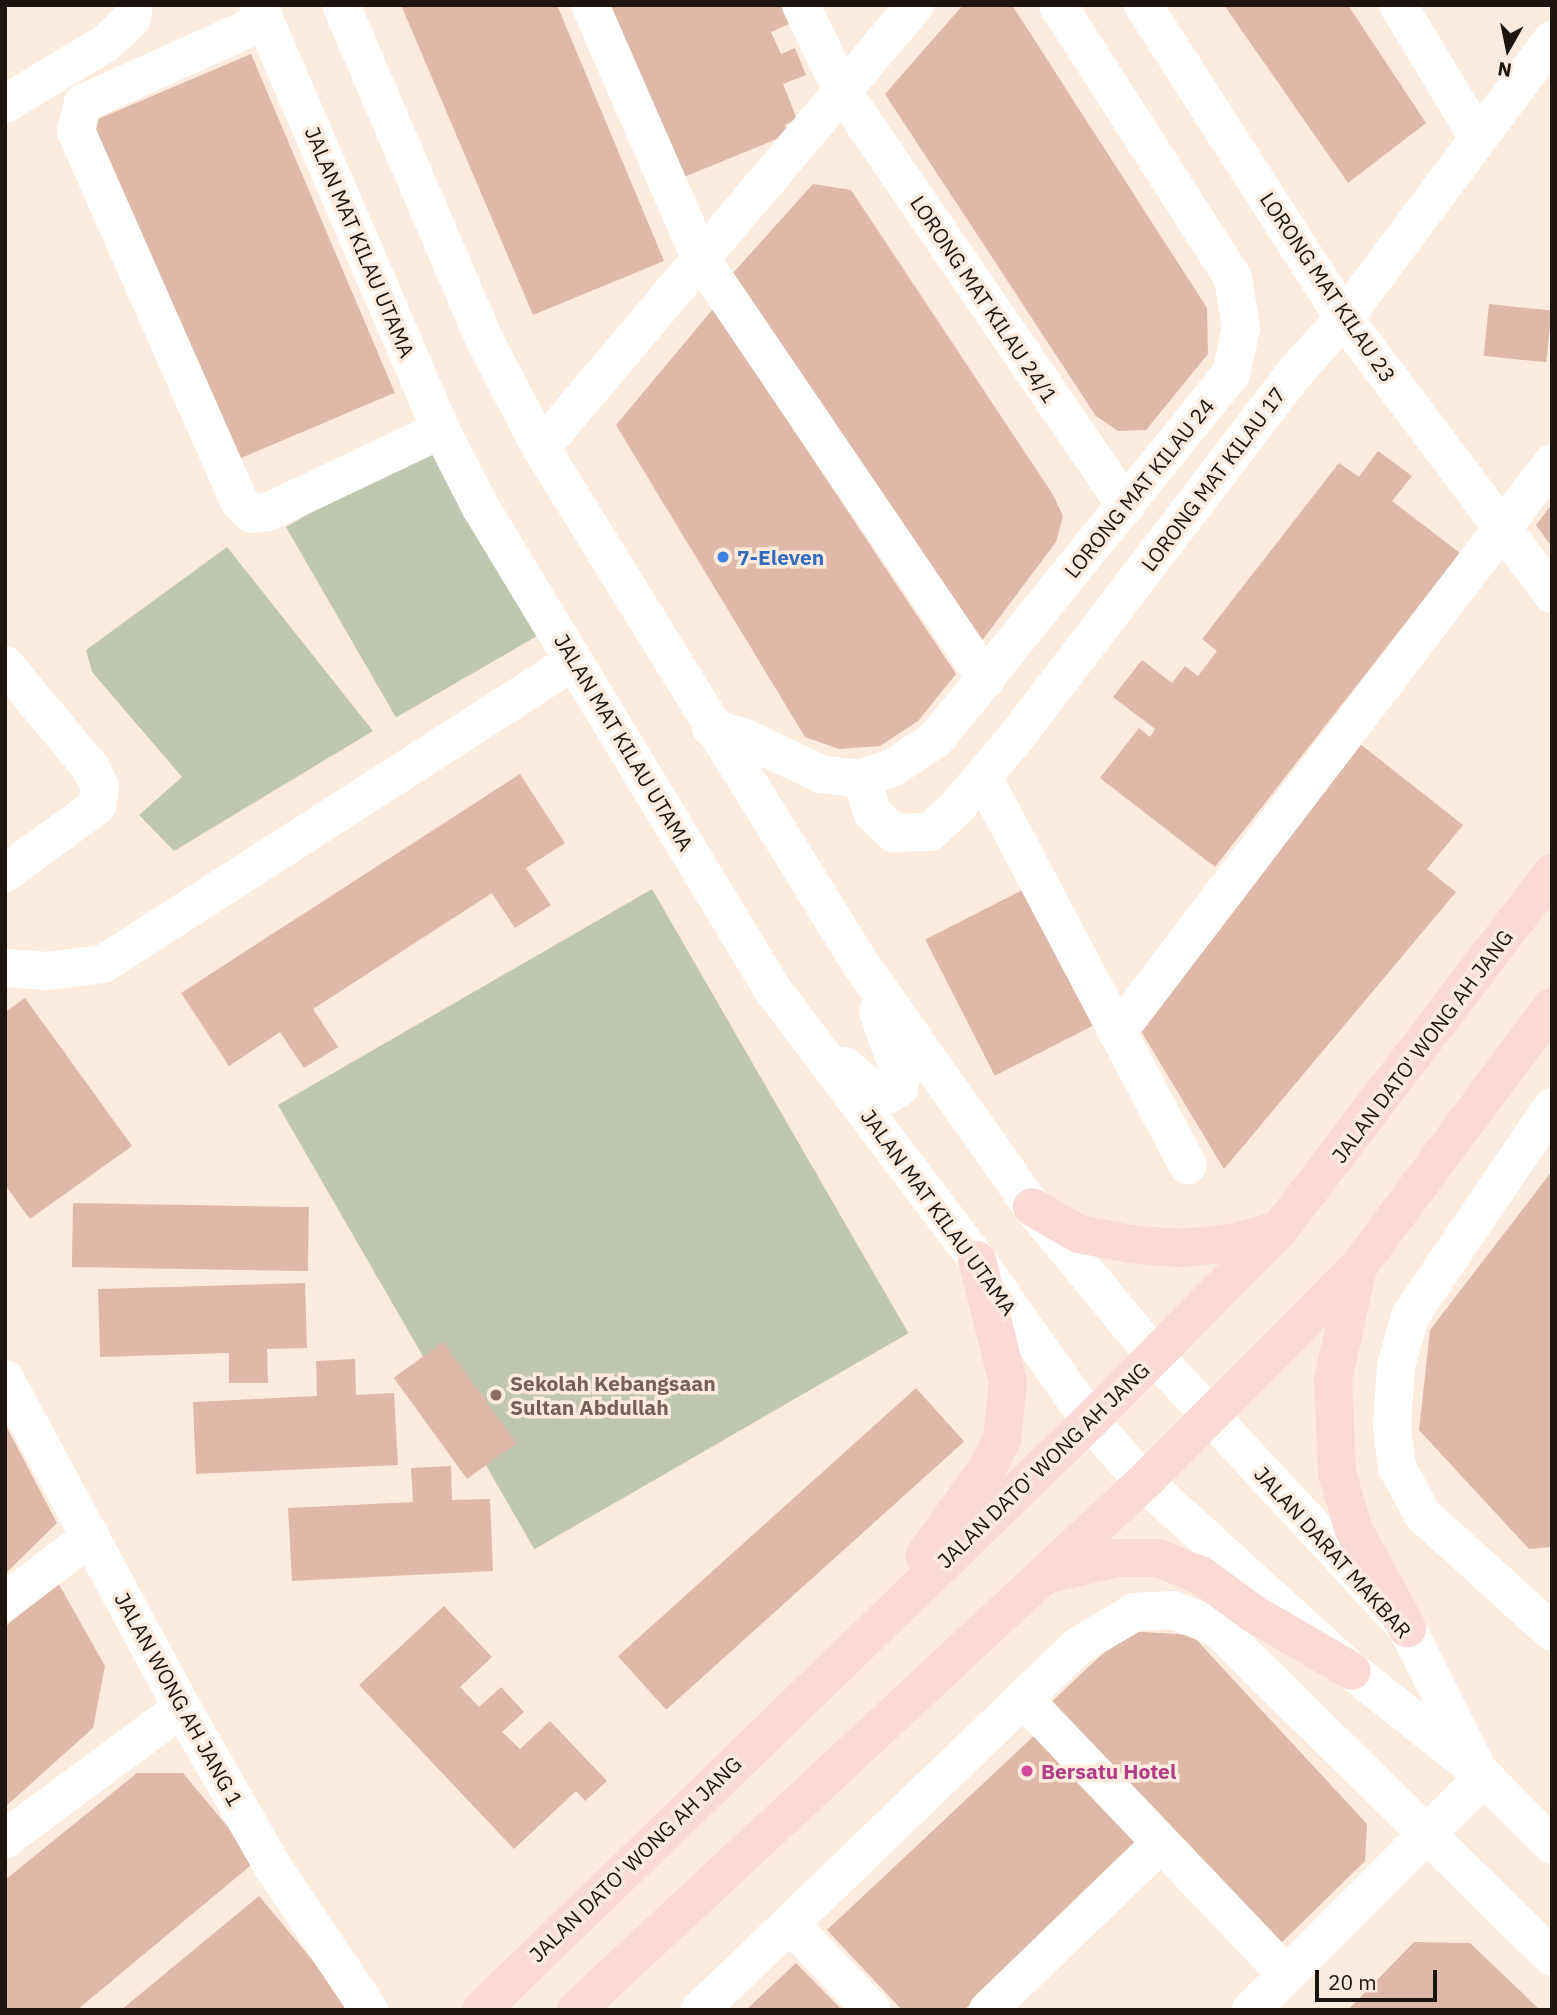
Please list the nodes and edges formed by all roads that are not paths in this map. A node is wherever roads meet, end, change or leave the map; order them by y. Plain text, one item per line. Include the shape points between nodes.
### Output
1 (134, 5) edge
2 (341, 5) edge
3 (590, 5) edge
4 (801, 5) edge
5 (915, 5) edge
6 (1058, 5) edge
7 (1143, 5) edge
8 (1398, 5) edge
9 (262, 13) edge
10 (1552, 40) edge
11 (842, 91) junction
12 (5, 104) edge
13 (1477, 136) junction
14 (701, 258) junction
15 (1344, 318) junction
16 (441, 430) junction
17 (541, 448) junction
18 (1552, 463) edge
19 (1126, 506) junction
20 (1503, 526) junction
21 (1552, 594) edge
22 (574, 661) junction
23 (5, 665) edge
24 (986, 679) junction
25 (711, 728) junction
26 (983, 777) junction
27 (861, 779) junction
28 (5, 873) edge
29 (1552, 873) edge
30 (860, 963) junction
31 (5, 968) edge
32 (1552, 1007) edge
33 (788, 1010) junction
34 (1117, 1033) junction
35 (1552, 1107) edge
36 (1188, 1165) dead end
37 (1032, 1207) junction
38 (1279, 1230) junction
39 (977, 1260) junction
40 (1358, 1267) junction
41 (1155, 1356) junction
42 (5, 1379) edge
43 (1210, 1418) junction
44 (1090, 1421) junction
45 (1144, 1482) junction
46 (91, 1536) junction
47 (1037, 1577) junction
48 (5, 1602) edge
49 (1407, 1628) junction
50 (1552, 1632) edge
51 (863, 1640) junction
52 (1352, 1671) junction
53 (1025, 1700) junction
54 (182, 1708) junction
55 (1481, 1774) junction
56 (1426, 1835) junction
57 (5, 1839) edge
58 (1161, 1843) junction
59 (1552, 1845) edge
60 (790, 1925) junction
61 (1552, 1957) edge
62 (1286, 1974) junction
63 (1252, 2009) edge
64 (369, 2010) edge
65 (481, 2010) edge
66 (576, 2010) edge
67 (700, 2010) edge
68 (872, 2010) edge
69 (988, 2010) edge

1 - 12 street via 132,19 106,43
2 - 17 street via 484,339
3 - 14 street
4 - 11 street, LORONG MAT KILAU 24/1
5 - 11 street
6 - 19 street, LORONG MAT KILAU 24 via 1233,278 1241,328 1231,374
7 - 15 street, LORONG MAT KILAU 23
8 - 13 street
9 - 16 street, JALAN MAT KILAU UTAMA
9 - 16 street via 83,103 76,131 239,501 252,513 268,512
10 - 13 street, LORONG MAT KILAU 17
11 - 14 street
11 - 19 street, LORONG MAT KILAU 24/1
13 - 15 street, LORONG MAT KILAU 17
14 - 17 street
14 - 24 street
15 - 20 street, LORONG MAT KILAU 23
15 - 26 street, LORONG MAT KILAU 17 via 1296,371
16 - 22 street, JALAN MAT KILAU UTAMA via 481,508
17 - 25 street
18 - 20 street
19 - 24 street, LORONG MAT KILAU 24
20 - 21 street, LORONG MAT KILAU 23
20 - 34 street
22 - 31 street via 103,964 47,971
22 - 33 street, JALAN MAT KILAU UTAMA
23 - 28 street via 90,767 100,787 97,806
24 - 27 street, LORONG MAT KILAU 24 via 936,739 894,767
25 - 27 street, LORONG MAT KILAU 24 via 745,738 821,774
25 - 30 street
26 - 27 street, LORONG MAT KILAU 17 via 930,832 894,833 873,813
26 - 34 street
29 - 38 main road, JALAN DATO' WONG AH JANG
30 - 33 street via 901,1077 899,1088 887,1095 876,1092
30 - 37 street
32 - 40 main road
33 - 39 street, JALAN MAT KILAU UTAMA
34 - 36 street
35 - 50 street via 1410,1316 1396,1366 1392,1427 1397,1467 1423,1515
37 - 38 main road via 1079,1234 1129,1244 1180,1248 1231,1243
37 - 41 street
38 - 41 main road, JALAN DATO' WONG AH JANG
39 - 44 street, JALAN MAT KILAU UTAMA
39 - 51 main road via 1008,1382 1002,1439 987,1469
40 - 43 main road
40 - 49 main road via 1333,1380 1337,1473 1353,1528
41 - 43 street, JALAN DARAT MAKBAR
41 - 44 main road, JALAN DATO' WONG AH JANG
42 - 46 street, JALAN WONG AH JANG 1
43 - 45 main road
43 - 49 street, JALAN DARAT MAKBAR
44 - 45 street, JALAN MAT KILAU UTAMA
44 - 51 main road, JALAN DATO' WONG AH JANG
45 - 47 main road
45 - 52 street, JALAN DARAT MAKBAR
46 - 48 street
46 - 54 street, JALAN WONG AH JANG 1
47 - 52 main road via 1077,1564 1158,1558 1202,1576 1254,1614
47 - 66 main road
49 - 55 street, JALAN DARAT MAKBAR
51 - 65 main road, JALAN DATO' WONG AH JANG
52 - 55 street, JALAN DARAT MAKBAR
53 - 56 street via 1078,1646 1135,1612 1173,1611 1216,1627
53 - 58 street
53 - 60 street
54 - 57 street
54 - 64 street, JALAN WONG AH JANG 1 via 273,1867
55 - 56 street
55 - 59 street, JALAN DARAT MAKBAR
56 - 61 street
56 - 62 street
58 - 62 street
58 - 69 street
60 - 67 street
60 - 68 street
62 - 63 street

